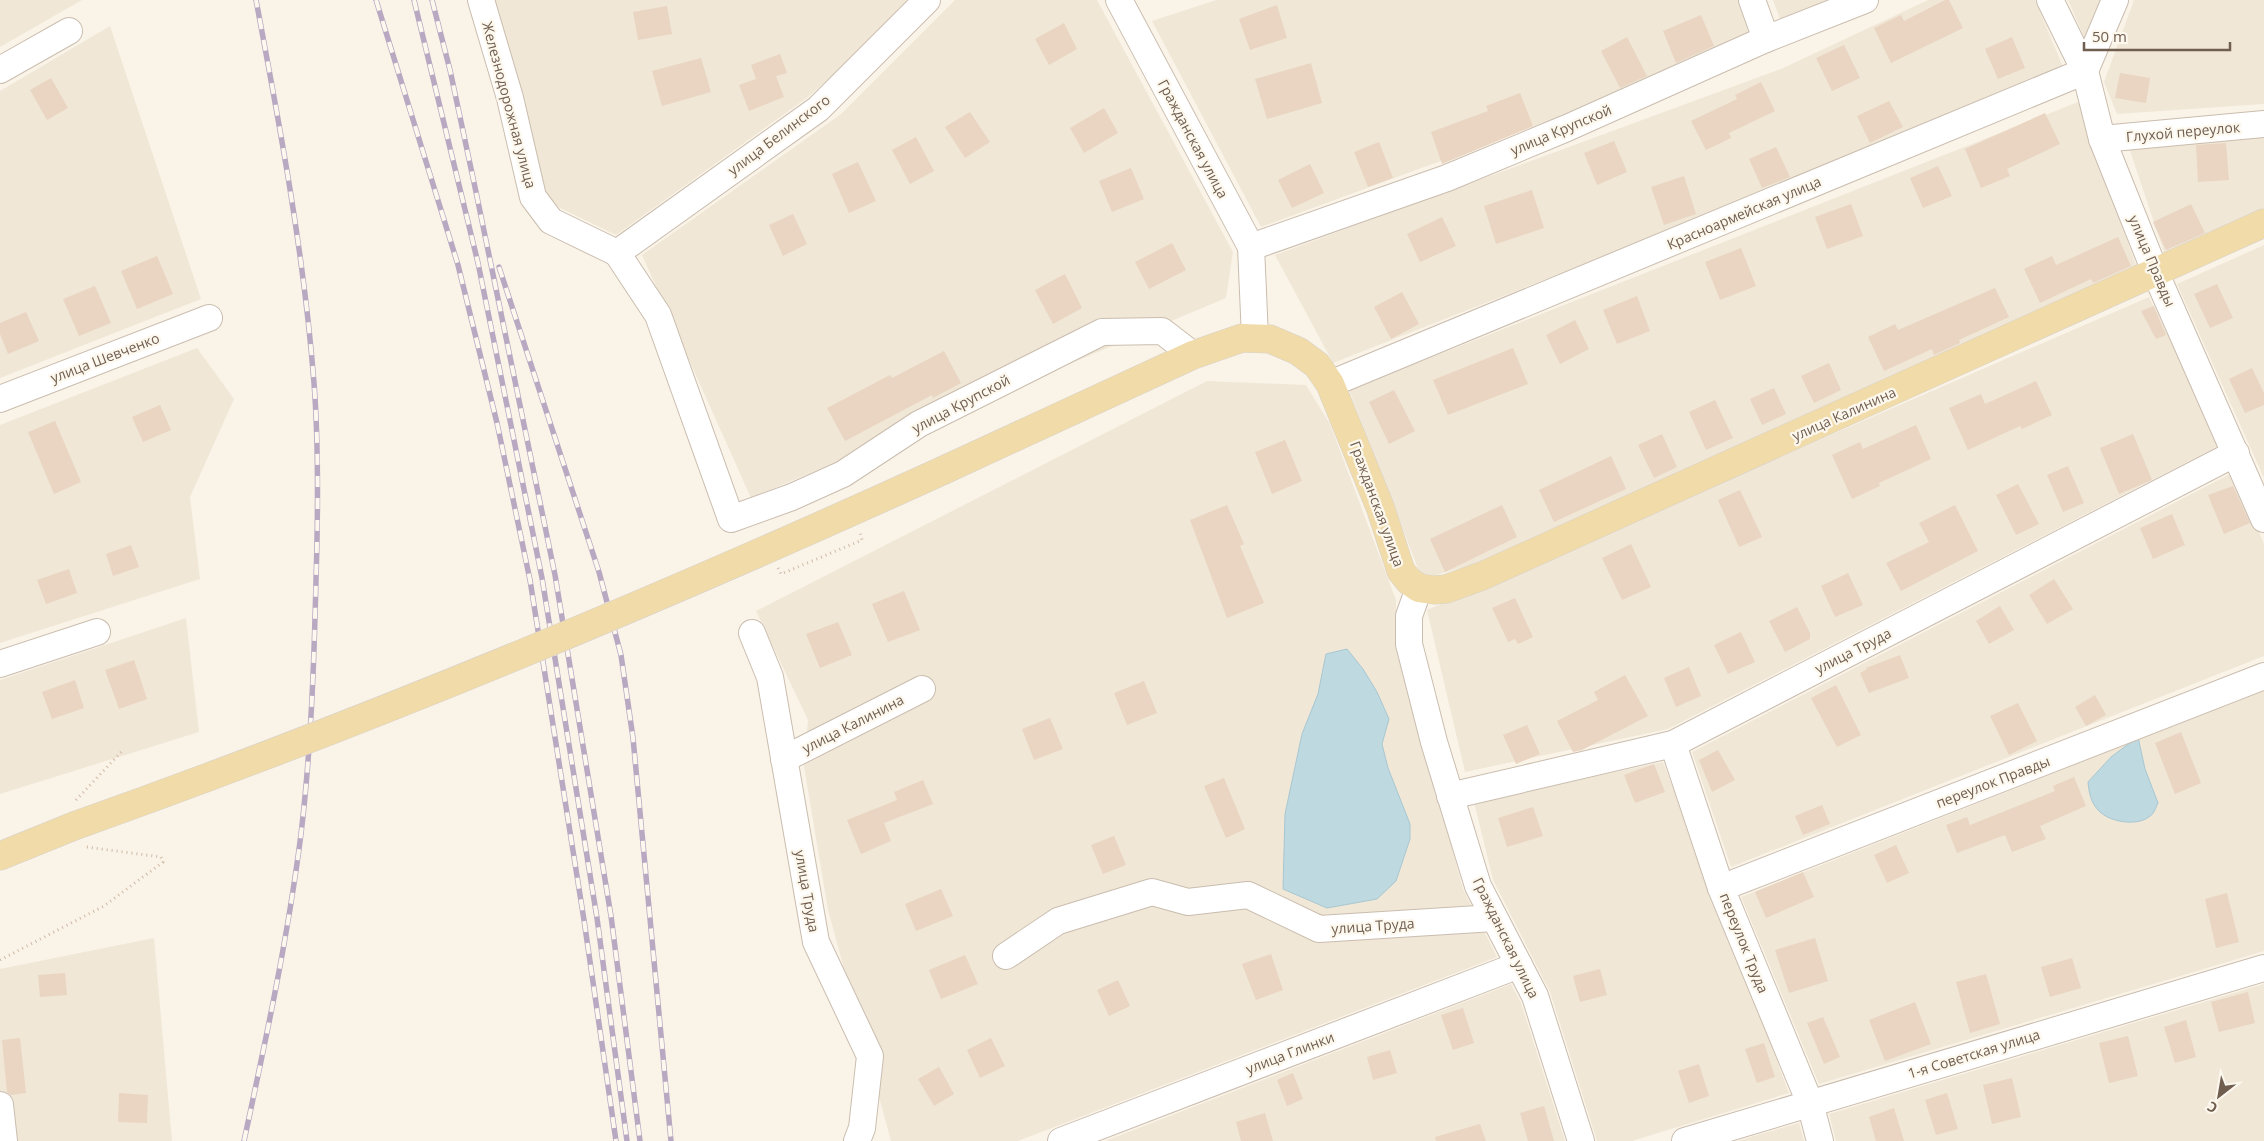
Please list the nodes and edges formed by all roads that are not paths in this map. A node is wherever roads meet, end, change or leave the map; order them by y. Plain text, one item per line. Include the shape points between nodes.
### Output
1 (481, 0) edge
2 (927, 0) edge
3 (1752, 0) edge
4 (1865, 0) edge
5 (2050, 0) edge
6 (2115, 0) edge
7 (1127, 2) edge
8 (69, 31) dead end
9 (1766, 39) junction
10 (0, 70) edge
11 (2085, 72) junction
12 (2264, 124) edge
13 (2102, 139) junction
14 (2264, 223) edge
15 (1251, 247) junction
16 (617, 253) junction
17 (2156, 274) junction
18 (209, 318) dead end
19 (1255, 337) junction
20 (1193, 355) junction
21 (1330, 384) junction
22 (0, 399) edge
23 (2236, 453) junction
24 (2264, 519) edge
25 (1419, 588) junction
26 (97, 632) dead end
27 (752, 633) dead end
28 (0, 664) edge
29 (2264, 676) edge
30 (922, 689) dead end
31 (1673, 744) junction
32 (784, 759) junction
33 (1450, 796) junction
34 (0, 856) edge
35 (1721, 888) junction
36 (1494, 918) junction
37 (1006, 956) dead end
38 (1519, 965) junction
39 (2264, 968) edge
40 (1810, 1103) junction
41 (0, 1105) edge
42 (4, 1141) edge
43 (856, 1141) edge
44 (1061, 1141) edge
45 (1581, 1141) edge
46 (1685, 1141) edge
47 (1820, 1141) edge

1 - 16 street, Железнодорожная улица via 510,98 533,198 551,222
2 - 16 street, улица Белинского via 818,109
3 - 9 street
4 - 9 street, улица Крупской
5 - 11 street, улица Правды
6 - 11 street
7 - 15 street, Гражданская улица
8 - 10 street
9 - 15 street, улица Крупской via 1447,178
11 - 13 street, улица Правды
11 - 21 street, Красноармейская улица
12 - 13 street, Глухой переулок
13 - 17 street, улица Правды
14 - 17 main road, улица Калинина
15 - 19 street, Гражданская улица
16 - 20 street, улица Крупской via 658,315 730,518 792,497 843,474 919,424 1102,332 1162,331
17 - 23 street, улица Правды
17 - 25 main road, улица Калинина via 1482,576 1446,589
18 - 22 street, улица Шевченко
19 - 20 main road via 1227,341
19 - 21 main road, Гражданская улица via 1284,343 1298,351 1317,366
20 - 34 main road, bridge via 646,604 230,771
21 - 25 main road, Гражданская улица via 1380,507 1401,571
23 - 24 street, улица Правды
23 - 31 street, улица Труда
25 - 33 street, Гражданская улица via 1409,616 1409,644
26 - 28 street
27 - 32 street, улица Труда via 770,677
29 - 35 street, переулок Правды
30 - 32 street, улица Калинина
31 - 33 street, улица Труда
31 - 35 street, переулок Труда
32 - 43 street, улица Труда via 816,942 870,1056 862,1128
33 - 36 street, Гражданская улица via 1478,886
35 - 40 street, переулок Труда
36 - 37 street, улица Труда via 1319,930 1248,895 1188,902 1152,892 1058,921
36 - 38 street, Гражданская улица
38 - 44 street, улица Глинки
38 - 45 street, Гражданская улица via 1535,996
39 - 40 street, 1-я Советская улица
40 - 46 street, 1-я Советская улица
40 - 47 street, переулок Труда
41 - 42 street

